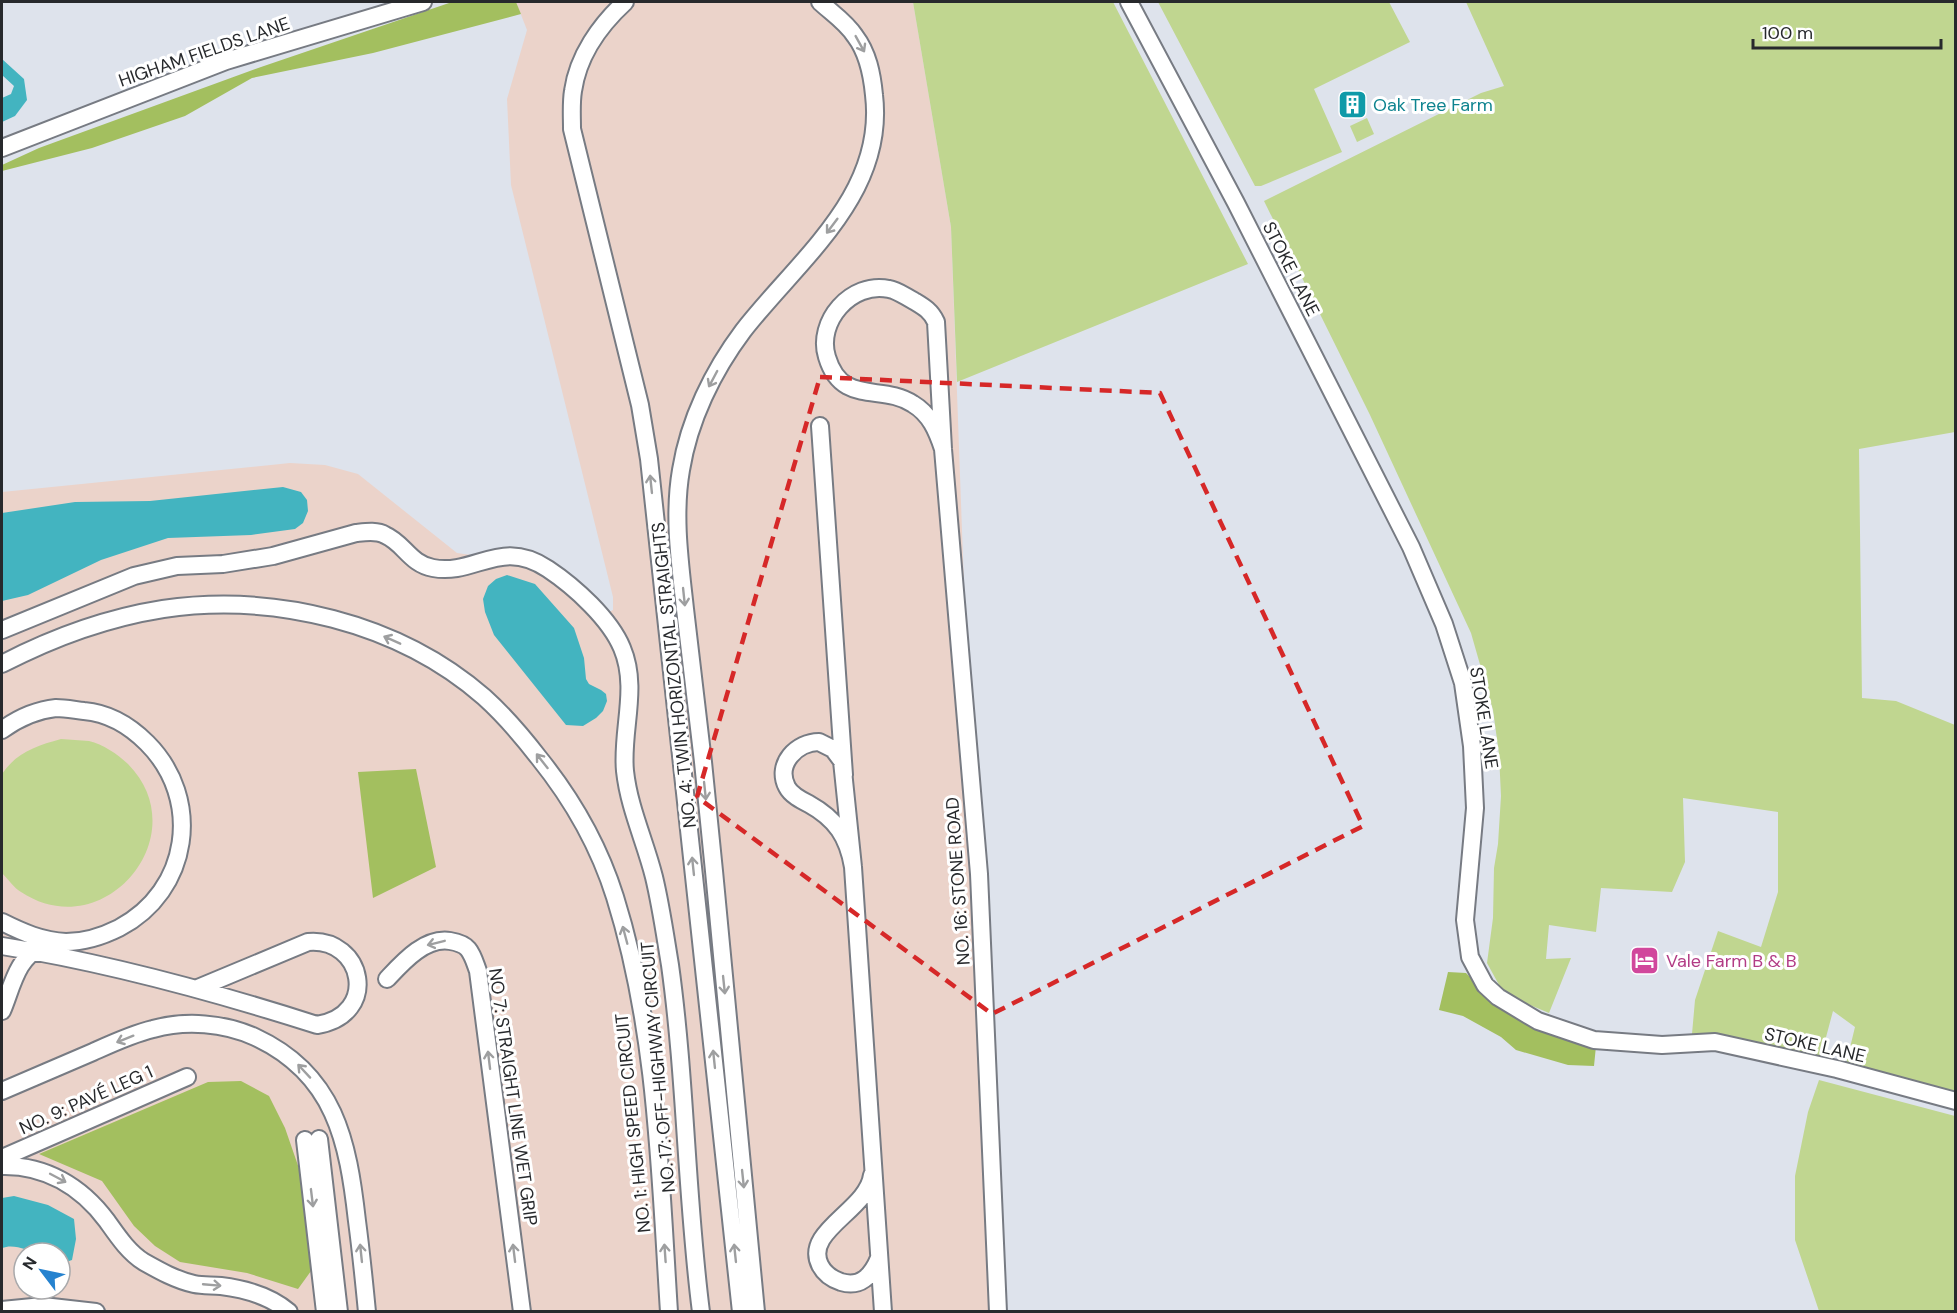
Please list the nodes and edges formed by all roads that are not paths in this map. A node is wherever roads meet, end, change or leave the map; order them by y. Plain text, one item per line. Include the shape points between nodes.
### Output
1 (423, 2) edge
2 (625, 2) edge
3 (820, 2) edge
4 (1129, 2) edge
5 (2, 148) edge
6 (820, 426) dead end
7 (943, 448) junction
8 (2, 630) edge
9 (2, 664) edge
10 (2, 730) edge
11 (844, 775) junction
12 (853, 867) junction
13 (2, 922) edge
14 (67, 942) junction
15 (2, 946) edge
16 (34, 951) junction
17 (387, 979) dead end
18 (198, 988) junction
19 (2, 1011) edge
20 (2, 1091) edge
21 (1956, 1101) edge
22 (872, 1141) junction
23 (2, 1150) edge
24 (2, 1158) edge
25 (2, 1166) edge
26 (879, 1257) junction
27 (2, 1310) edge
28 (96, 1311) edge
29 (290, 1311) edge
30 (325, 1311) edge
31 (339, 1311) edge
32 (367, 1311) edge
33 (522, 1311) edge
34 (669, 1311) edge
35 (701, 1311) edge
36 (741, 1311) edge
37 (756, 1311) edge
38 (883, 1311) edge
39 (998, 1311) edge

1 - 5 street, HIGHAM FIELDS LANE via 226,61
36 -> 2 street, NO. 4: TWIN HORIZONTAL STRAIGHTS via 649,459 640,405 572,129 573,90 579,71 595,35
3 -> 37 street, NO. 4: TWIN HORIZONTAL STRAIGHTS via 856,37 872,74 876,112 867,168 820,242 722,362 690,432 677,505
4 - 21 street, STOKE LANE via 1411,547 1444,624 1463,683 1473,746 1475,808 1466,920 1470,957 1485,985 1538,1021 1594,1040 1662,1046 1715,1042
6 - 11 street
7 - 7 street, NO. 16: STONE ROAD via 935,428 913,403 885,394 867,394 841,382 834,374 825,344 827,325 854,295 877,288 890,289 932,312 936,322
7 - 39 street, NO. 16: STONE ROAD via 979,874
8 - 35 street, NO. 17: OFF-HIGHWAY CIRCUIT via 134,576 273,556 370,532 385,534 411,558 434,568 448,569 502,556 535,561 587,602 613,630 629,676 625,770 654,876 670,967
34 -> 9 street, NO. 1: HIGH SPEED CIRCUIT via 651,1071 626,935 588,832 553,775 510,722 458,677 403,645 327,618 272,607 191,606 138,614 58,638
10 - 14 street via 17,719 56,708 97,712 133,729 162,758 178,790 183,826 179,853 160,894 135,919 103,936
11 - 12 street
11 - 12 street via 837,752 812,742 792,754 784,775 791,793 829,819 846,839
12 - 22 street
13 - 14 street via 31,937
14 - 16 street
15 - 16 street
16 - 18 street
16 - 19 street via 24,961
33 -> 17 street, NO 7: STRAIGHT LINE WET GRIP via 478,970 473,957 456,942 438,940 415,953
18 - 18 street via 317,1025 331,1023 349,1010 355,999 357,976 349,958 319,941 308,942
32 -> 20 street via 345,1142 317,1086 306,1071 277,1048 225,1026 167,1026 127,1037
22 - 26 street
22 - 26 street via 869,1186 824,1235 817,1258 827,1275 852,1284 868,1278
23 - 24 street, NO. 9: PAVÉ LEG 1 via 186,1074
25 -> 29 street via 27,1167 72,1185 90,1200 140,1260 159,1271 196,1284 243,1289
26 - 38 street
27 - 28 street via 43,1306
31 -> 30 street via 312,1139

